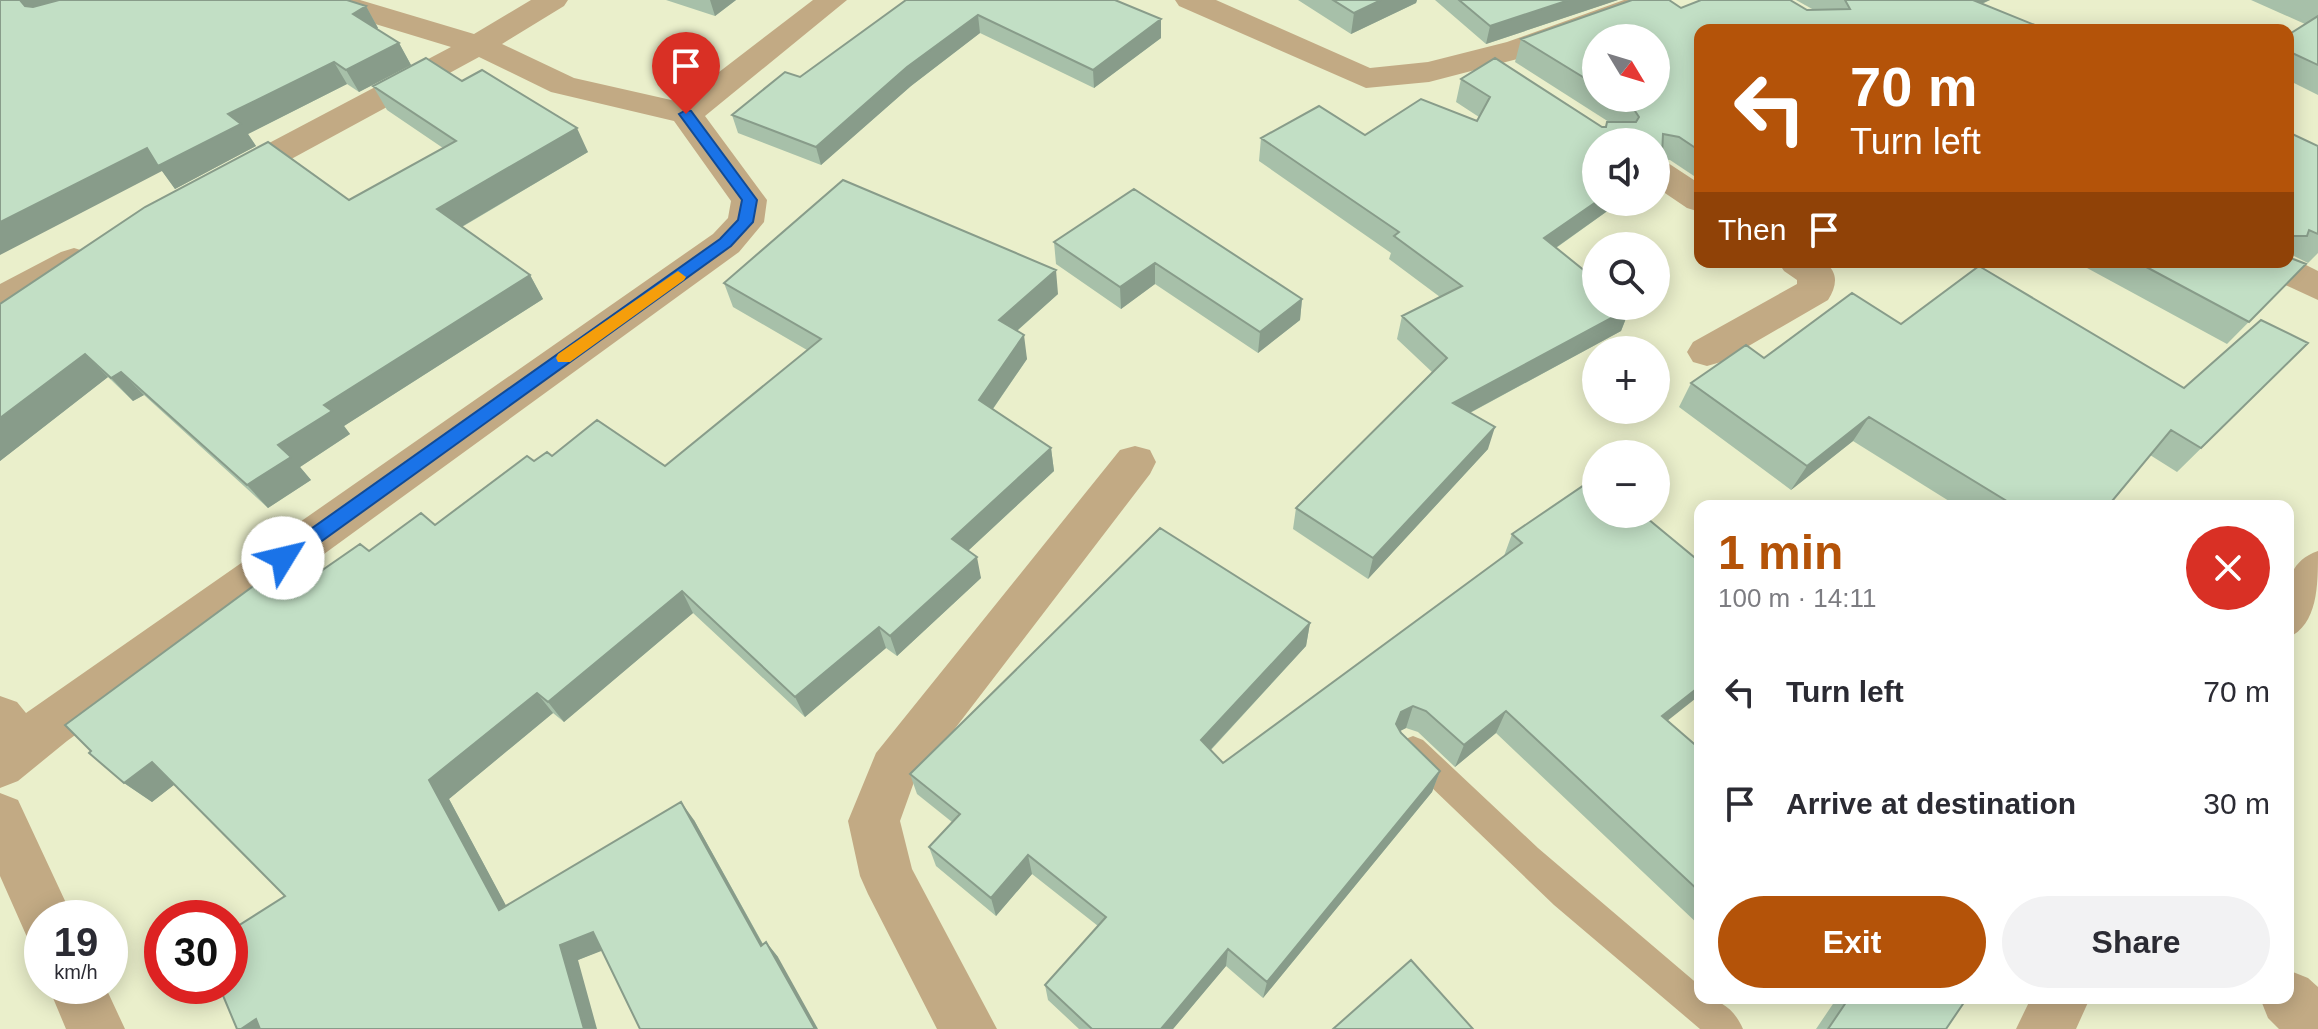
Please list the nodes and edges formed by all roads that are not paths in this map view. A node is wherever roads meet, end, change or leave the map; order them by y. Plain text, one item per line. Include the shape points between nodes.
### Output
1 (327, 0) edge
2 (553, 0) edge
3 (832, 0) edge
4 (1190, 0) edge
5 (1653, 0) edge
6 (478, 45) junction
7 (1481, 58) junction
8 (1520, 83) edge
9 (686, 114) junction
10 (1670, 180) edge
11 (197, 195) edge
12 (1694, 196) edge
13 (98, 248) edge
14 (1806, 268) edge
15 (2280, 268) edge
16 (2318, 287) edge
17 (0, 301) edge
18 (1707, 352) dead end
19 (1135, 462) dead end
20 (2318, 570) edge
21 (2298, 622) edge
22 (8, 743) edge
23 (1407, 744) edge
24 (0, 817) edge
25 (38, 900) edge
26 (1694, 1003) edge
27 (84, 1004) edge
28 (1695, 1004) edge
29 (2059, 1004) edge
30 (2294, 1004) edge
31 (2318, 1026) edge
32 (96, 1029) edge
33 (968, 1029) edge
34 (1726, 1029) edge
35 (2045, 1029) edge

1 - 6 street
2 - 6 street
3 - 9 street
4 - 7 street via 1366,78 1429,72
5 - 7 street
6 - 9 street via 563,85
6 - 11 street
7 - 8 street
9 - 22 street via 749,200 746,222 726,243 62,716
10 - 12 street
13 - 17 street
14 - 18 street via 1817,275 1815,291
15 - 16 street
19 - 33 street via 894,769 874,821 887,876
20 - 21 street
23 - 26 lane via 1596,923
24 - 25 street
27 - 32 street
28 - 34 lane
29 - 35 street
30 - 31 street

